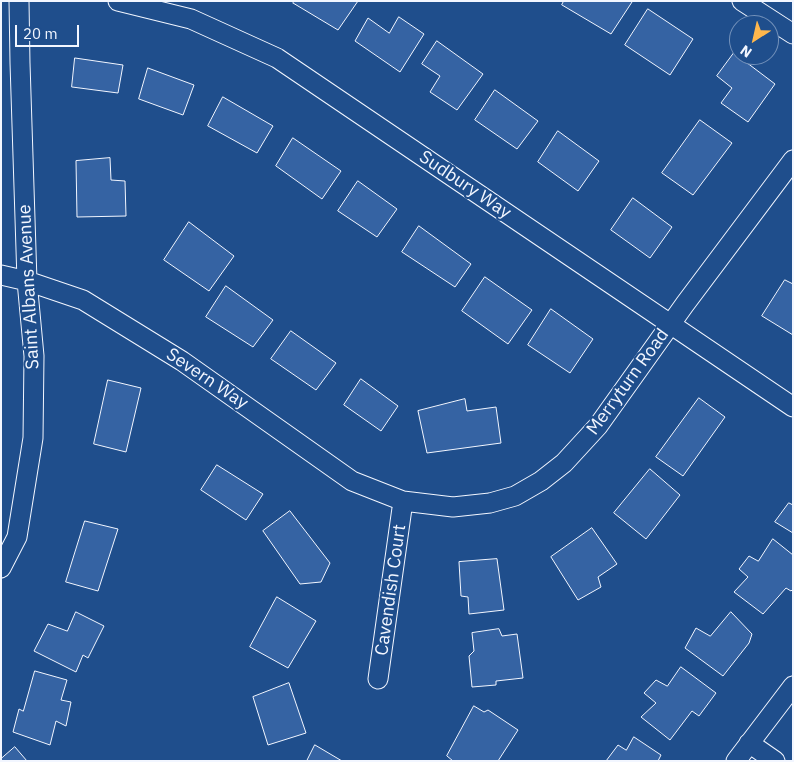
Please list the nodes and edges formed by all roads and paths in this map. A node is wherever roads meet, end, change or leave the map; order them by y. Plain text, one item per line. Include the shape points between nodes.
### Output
1 (19, 1) edge
2 (118, 1) edge
3 (742, 1) edge
4 (793, 34) edge
5 (793, 160) edge
6 (1, 275) edge
7 (27, 281) junction
8 (671, 324) junction
9 (793, 406) edge
10 (403, 501) junction
11 (1, 568) edge
12 (378, 679) dead end
13 (793, 686) edge
14 (749, 743) junction
15 (736, 761) edge
16 (774, 761) edge

1 - 7 street, Saint Albans Avenue
2 - 8 street, Sudbury Way via 191,19 277,58
3 - 4 street
5 - 8 street, Merryturn Road
6 - 7 street, Severn Way
7 - 10 street, Severn Way via 83,300 182,361 352,481
7 - 11 street, Saint Albans Avenue via 34,356 33,438 16,537
8 - 9 street, Sudbury Way
8 - 10 street, Merryturn Road via 598,426 564,463 540,481 515,496 490,503 452,507
10 - 12 street, Cavendish Court
13 - 14 street
14 - 15 street
14 - 16 street

